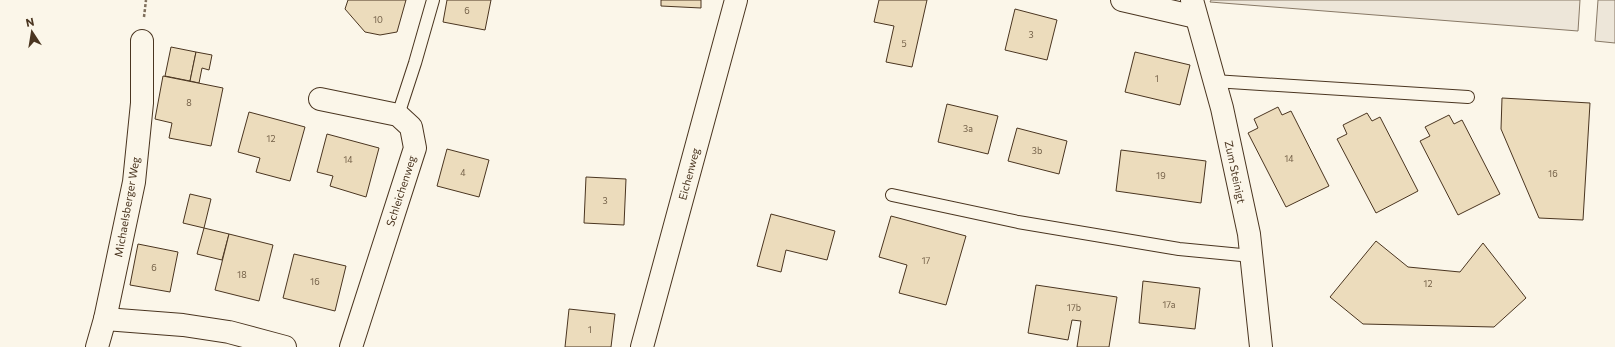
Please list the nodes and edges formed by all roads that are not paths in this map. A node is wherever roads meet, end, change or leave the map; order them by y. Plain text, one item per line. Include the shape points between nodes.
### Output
1 (433, 0) edge
2 (736, 0) edge
3 (1122, 0) edge
4 (1194, 9) edge
5 (142, 42) dead end
6 (1214, 81) junction
7 (1468, 97) dead end
8 (320, 99) dead end
9 (398, 115) junction
10 (892, 195) dead end
11 (1252, 256) junction
12 (105, 319) junction
13 (97, 347) edge
14 (285, 347) edge
15 (350, 347) edge
16 (642, 347) edge
17 (1261, 347) edge

1 - 9 lane via 416,63
2 - 16 street, Eichenweg
3 - 4 street
4 - 6 street, Zum Steinigt
5 - 12 street, Michaelsberger Weg via 142,103 134,182
6 - 7 lane
6 - 11 street, Zum Steinigt
8 - 9 street
9 - 15 street, Schleichenweg via 411,127 415,148
10 - 11 lane via 1018,222 1179,248
11 - 17 street, Zum Steinigt
12 - 13 street, Michaelsberger Weg
12 - 14 street via 183,325 229,332

